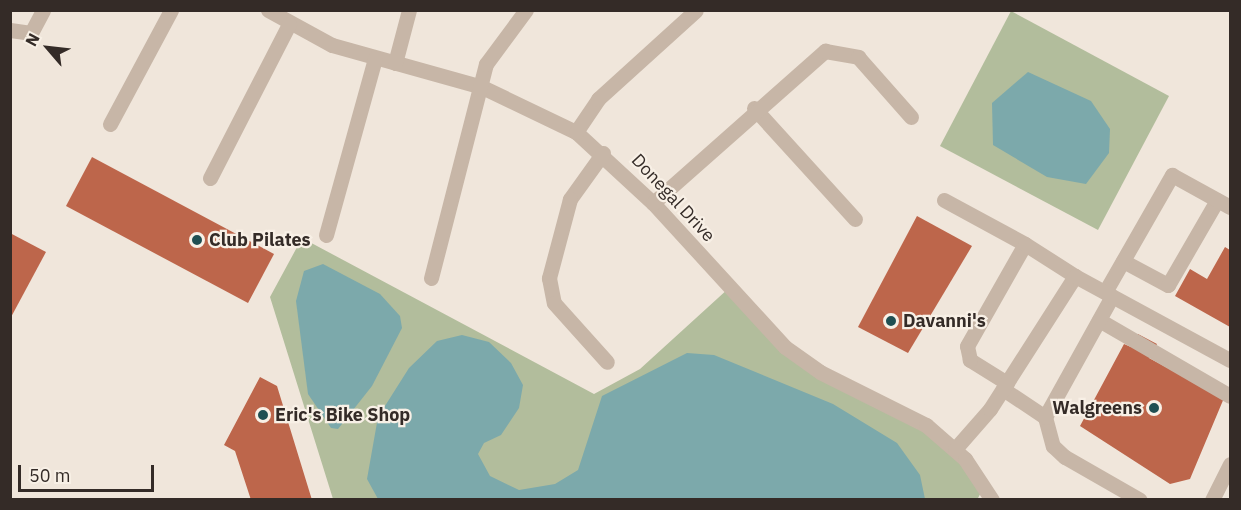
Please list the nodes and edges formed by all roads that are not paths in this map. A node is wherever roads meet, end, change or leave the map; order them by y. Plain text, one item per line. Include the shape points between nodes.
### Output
1 (43, 10) edge
2 (171, 10) edge
3 (268, 10) edge
4 (409, 10) edge
5 (526, 10) edge
6 (696, 10) edge
7 (290, 24) junction
8 (10, 30) edge
9 (375, 58) junction
10 (395, 63) junction
11 (482, 87) junction
12 (754, 108) junction
13 (911, 117) dead end
14 (110, 124) dead end
15 (576, 132) junction
16 (603, 153) junction
17 (210, 178) dead end
18 (944, 200) dead end
19 (653, 203) junction
20 (1224, 203) edge
21 (855, 219) dead end
22 (326, 235) dead end
23 (1024, 243) junction
24 (1123, 261) junction
25 (1075, 276) junction
26 (431, 278) dead end
27 (1109, 294) junction
28 (1099, 320) junction
29 (1230, 360) edge
30 (607, 362) dead end
31 (1005, 386) junction
32 (1230, 396) edge
33 (1045, 417) junction
34 (955, 449) junction
35 (1230, 464) edge
36 (992, 500) edge
37 (1140, 500) edge
38 (1212, 500) edge

1 - 8 street via 31,33
2 - 14 street
3 - 7 street, Donegal Drive
4 - 10 street
5 - 11 street via 486,64
6 - 15 street via 598,99
7 - 9 street, Donegal Drive
7 - 17 street
9 - 10 street, Donegal Drive
9 - 22 street
10 - 11 street, Donegal Drive
11 - 15 street, Donegal Drive
11 - 26 street
12 - 13 street via 813,57 837,49 866,64
12 - 19 street
12 - 21 street
15 - 16 street, Donegal Drive
16 - 19 street, Donegal Drive
16 - 30 street via 570,199 549,278 554,303
18 - 23 street
19 - 34 street, Donegal Drive via 785,347 820,372 907,413
20 - 24 street via 1168,285
20 - 24 street via 1172,175
23 - 25 street
23 - 31 street via 967,346 970,360
24 - 27 street
25 - 27 street
25 - 31 street
27 - 28 street
27 - 29 street
28 - 32 street
28 - 33 street
31 - 33 street
31 - 34 street
33 - 37 street via 1053,446 1065,458
34 - 36 street, Donegal Drive
35 - 38 street

